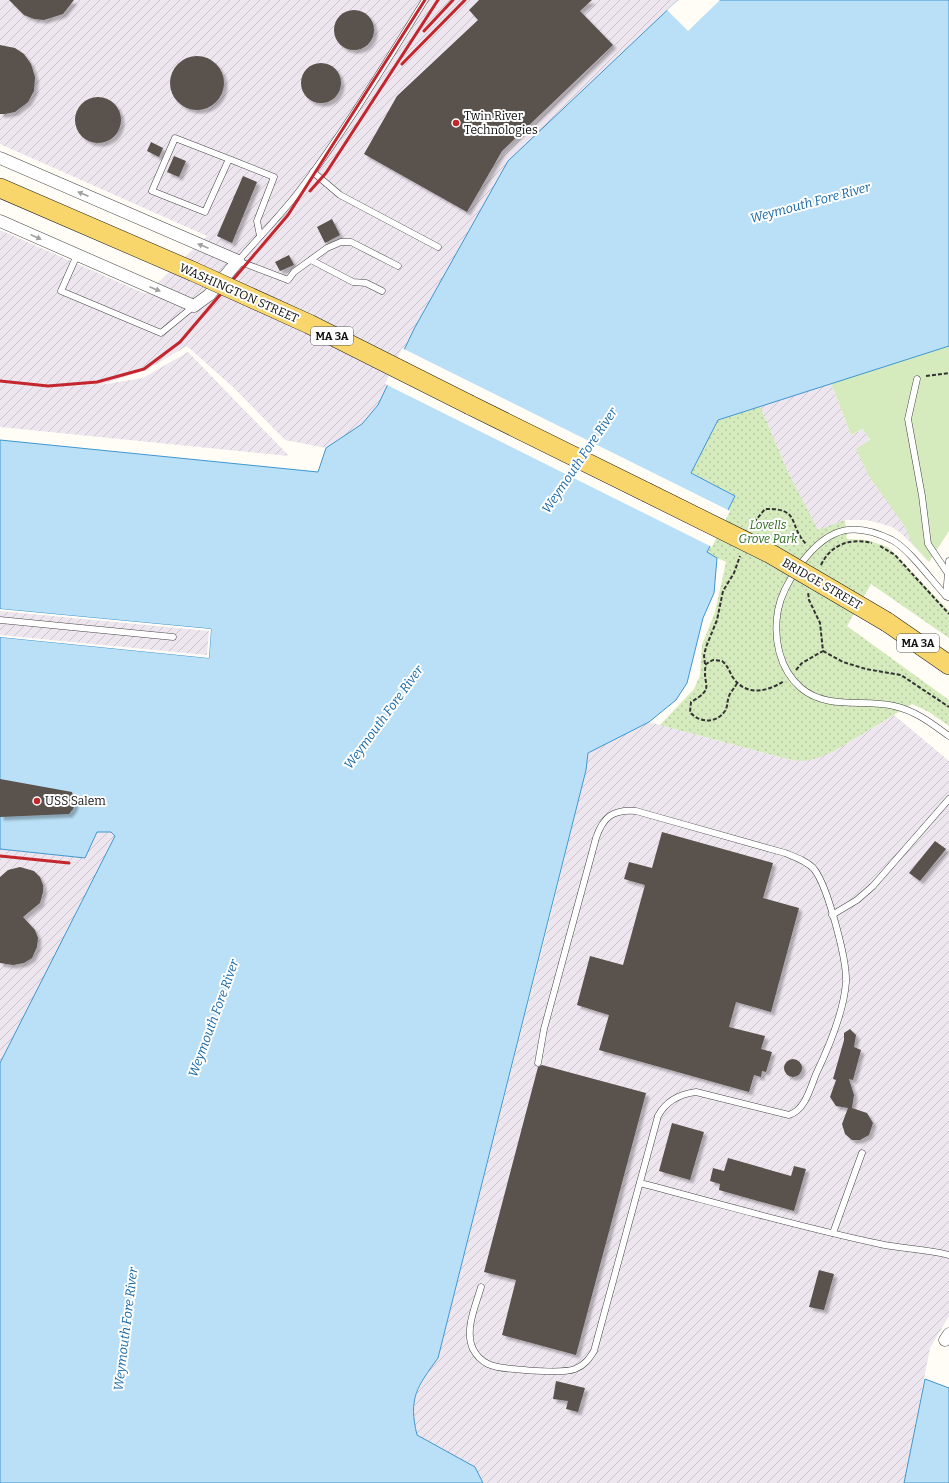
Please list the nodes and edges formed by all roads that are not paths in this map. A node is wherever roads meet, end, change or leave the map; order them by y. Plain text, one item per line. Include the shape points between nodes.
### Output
1 (426, 0) edge
2 (0, 158) edge
3 (229, 159) junction
4 (313, 172) junction
5 (0, 188) edge
6 (0, 221) edge
7 (260, 236) junction
8 (438, 247) dead end
9 (77, 255) junction
10 (311, 260) junction
11 (238, 261) junction
12 (398, 266) dead end
13 (382, 291) dead end
14 (194, 306) junction
15 (917, 379) road end
16 (582, 460) joint
17 (949, 561) edge
18 (947, 572) junction
19 (948, 597) edge
20 (0, 620) edge
21 (173, 637) dead end
22 (949, 665) edge
23 (949, 736) edge
24 (949, 799) edge
25 (832, 916) junction
26 (538, 1063) dead end
27 (862, 1153) dead end
28 (640, 1182) junction
29 (833, 1233) junction
30 (949, 1255) edge
31 (481, 1287) dead end

1 - 4 lane
11 -> 2 street
3 - 3 lane via 205,212 152,191 174,138
3 - 7 lane via 274,177 257,221
4 - 7 lane
4 - 8 lane via 340,195
5 - 16 main road, WASHINGTON STREET / MA 3A, bridge via 309,324
6 -> 9 street
7 - 11 lane
9 -> 14 street
9 - 14 lane via 61,291 161,333
10 - 11 lane via 294,272 288,280
10 - 12 lane via 327,248 342,242 351,242
10 - 13 lane via 353,282 366,283
11 - 14 street via 209,295
15 - 18 lane via 908,419 928,544
16 - 22 main road, BRIDGE STREET / MA 3A, bridge via 771,554 887,622
17 - 18 lane
18 - 19 lane
19 - 23 lane via 894,541 864,530 849,531 835,533 823,540 803,561 782,599 777,620 780,657 790,676 802,689 828,701 880,703 911,711
20 - 21 lane
24 - 25 lane via 873,886
25 - 26 lane via 821,881 813,868 801,859 636,811 624,810 615,813 606,818 599,828 544,1029
25 - 28 lane via 845,966 846,983 826,1052 803,1104 797,1112 788,1115 696,1092 672,1100 662,1108 658,1116
27 - 29 lane
28 - 29 lane
28 - 31 lane via 598,1339 587,1362 576,1369 564,1372 500,1368 488,1364 473,1348 470,1336 470,1325
29 - 30 lane via 880,1244 920,1248

